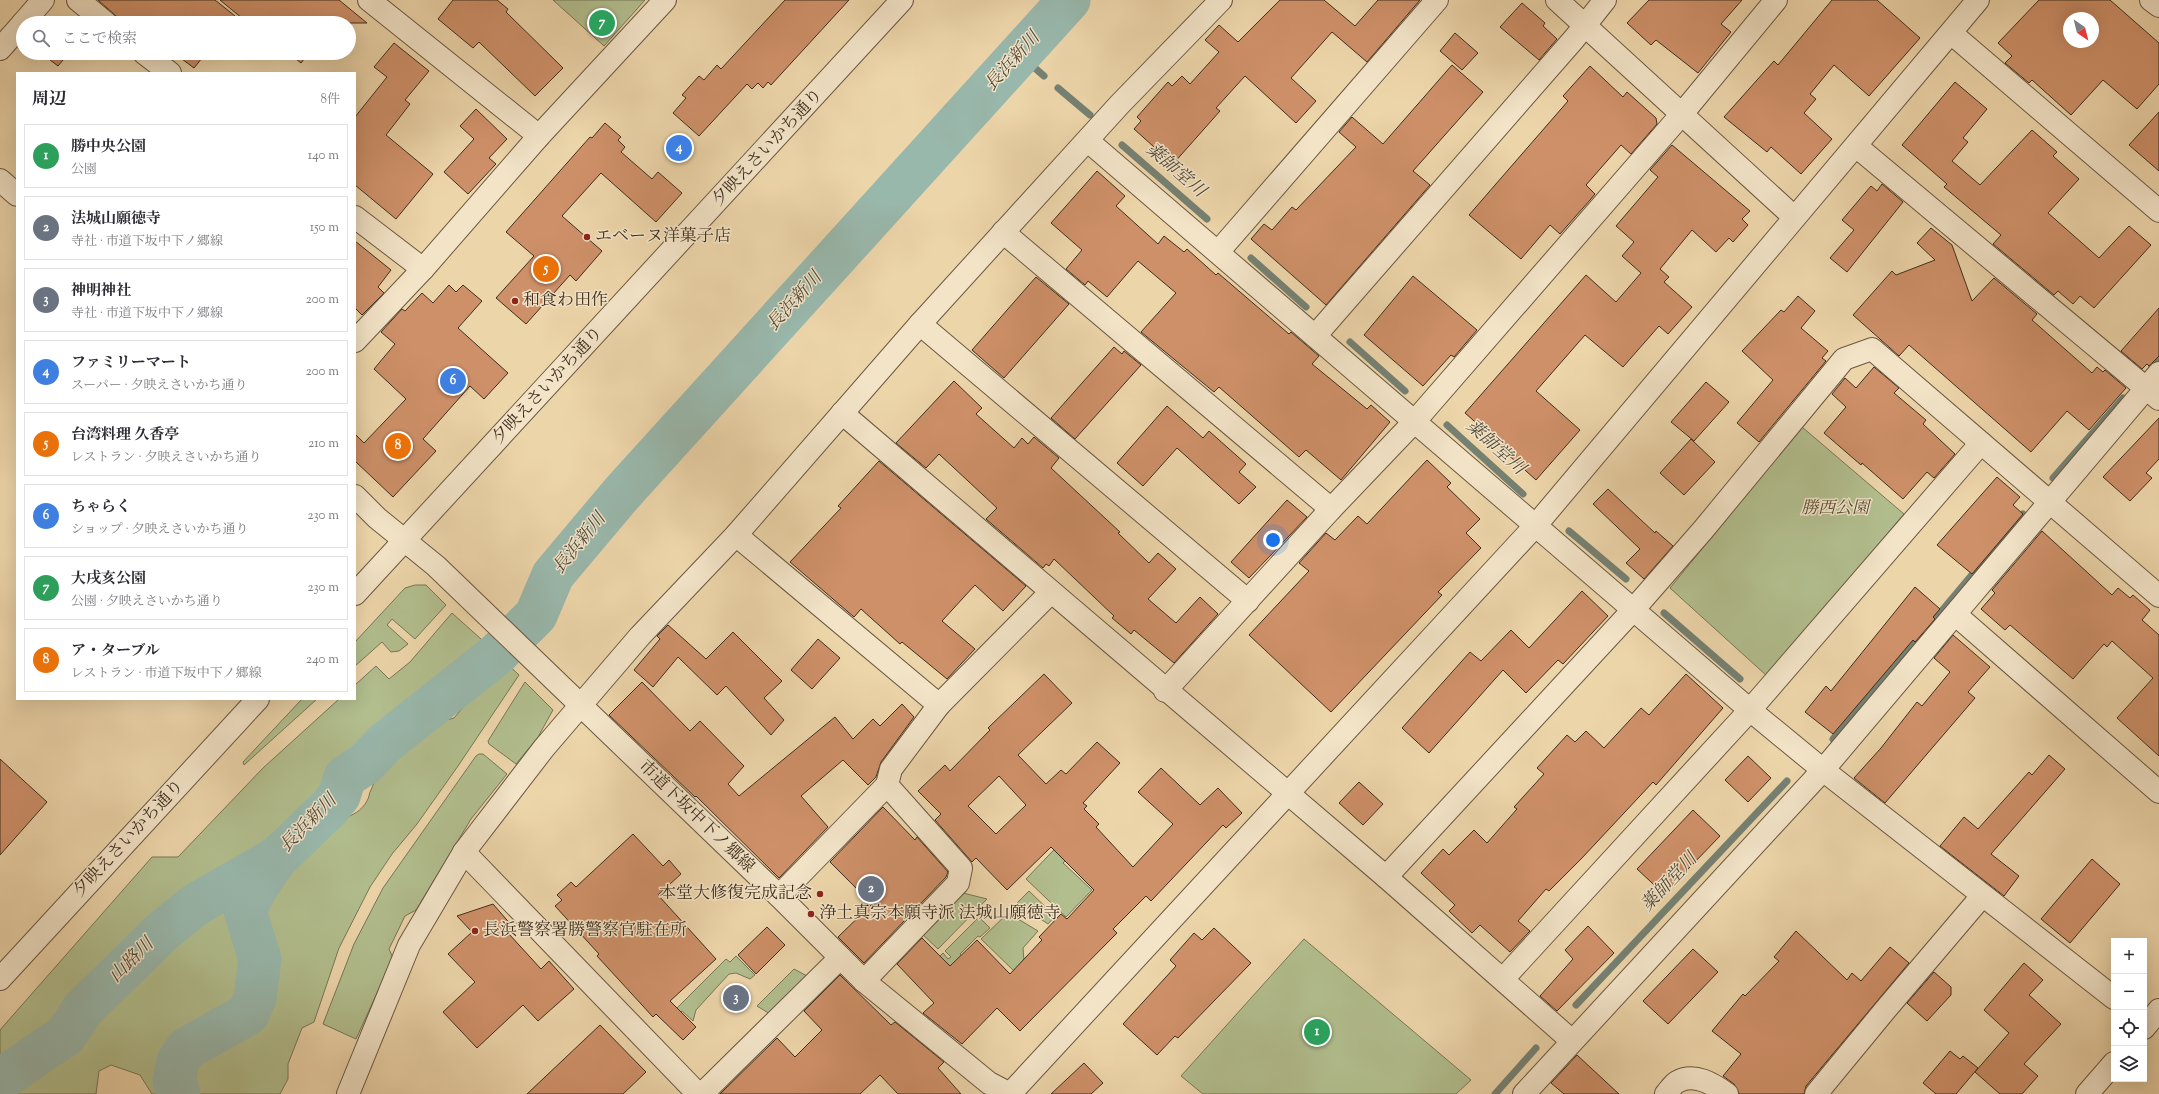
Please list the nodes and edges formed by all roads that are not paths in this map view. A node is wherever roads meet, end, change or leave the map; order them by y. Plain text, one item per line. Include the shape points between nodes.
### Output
1 (43, 0) edge
2 (78, 0) edge
3 (369, 0) edge
4 (666, 0) edge
5 (902, 0) edge
6 (1222, 0) edge
7 (1437, 0) edge
8 (1557, 0) edge
9 (1605, 0) edge
10 (1776, 0) edge
11 (1978, 0) edge
12 (2151, 0) edge
13 (2159, 6) edge
14 (29, 16) edge
15 (97, 16) edge
16 (1584, 25) junction
17 (16, 31) edge
18 (1951, 33) junction
19 (0, 49) edge
20 (153, 60) edge
21 (169, 72) edge
22 (1681, 114) junction
23 (539, 136) junction
24 (1088, 141) junction
25 (1856, 146) junction
26 (0, 180) edge
27 (16, 194) edge
28 (2159, 211) edge
29 (1794, 216) junction
30 (356, 218) edge
31 (1003, 232) junction
32 (1218, 252) junction
33 (423, 269) junction
34 (920, 324) junction
35 (1315, 336) junction
36 (356, 340) edge
37 (2155, 387) edge
38 (842, 413) junction
39 (1415, 421) junction
40 (1981, 443) junction
41 (356, 497) edge
42 (2050, 501) junction
43 (1331, 509) junction
44 (1536, 525) junction
45 (736, 535) junction
46 (404, 540) junction
47 (1051, 592) junction
48 (356, 593) edge
49 (2159, 596) edge
50 (1248, 601) junction
51 (1633, 610) junction
52 (1956, 615) junction
53 (1165, 691) junction
54 (573, 699) junction
55 (257, 700) edge
56 (939, 705) junction
57 (1750, 710) junction
58 (1823, 770) junction
59 (887, 785) junction
60 (2159, 792) edge
61 (1288, 794) junction
62 (464, 852) junction
63 (1386, 877) junction
64 (779, 896) junction
65 (1982, 896) junction
66 (840, 958) junction
67 (0, 979) edge
68 (1503, 979) junction
69 (864, 981) junction
70 (2111, 996) edge
71 (1572, 1041) junction
72 (2111, 1066) edge
73 (348, 1094) edge
74 (698, 1094) edge
75 (702, 1094) edge
76 (1010, 1094) edge
77 (1524, 1094) edge
78 (1666, 1094) edge
79 (1727, 1094) edge
80 (1816, 1094) edge
81 (2087, 1094) edge

1 - 14 street
2 - 15 street
3 - 23 street
4 - 23 street
5 - 46 street, 夕映えさいかち通り
6 - 24 street via 1120,104
7 - 32 street
8 - 16 street
9 - 16 street
10 - 22 street
11 - 18 street
12 - 13 street
16 - 22 street
16 - 35 street
17 - 19 street
18 - 25 street
18 - 28 street
20 - 21 street
22 - 29 street
22 - 39 street
23 - 33 street
24 - 31 street
24 - 32 street
25 - 29 street
25 - 37 street
26 - 27 street
29 - 44 street
30 - 33 street
31 - 34 street
31 - 43 street
32 - 35 street
33 - 36 street
34 - 38 street
34 - 50 street
35 - 39 street
37 - 42 street
38 - 45 street
38 - 47 street
39 - 43 street
39 - 44 street
40 - 42 street
40 - 51 street via 1872,349 1844,359 1703,530
40 - 57 street
41 - 46 street
42 - 49 street
42 - 52 street
43 - 50 street
44 - 51 street
44 - 61 street
45 - 54 street via 640,636
45 - 56 street
46 - 48 street, 夕映えさいかち通り
46 - 54 street, 市道下坂中下ノ郷線 via 436,566
47 - 53 street
47 - 56 street
50 - 53 street
51 - 57 street
51 - 63 street
52 - 58 street
52 - 60 street
53 - 61 street
54 - 62 street via 544,748
54 - 64 street, 市道下坂中下ノ郷線
55 - 67 street, 夕映えさいかち通り
56 - 59 street via 891,769
57 - 58 street
57 - 68 street
58 - 65 street
58 - 71 street
59 - 64 street
59 - 69 street via 961,868 956,886
61 - 63 street
61 - 76 street
62 - 73 street via 409,945
62 - 74 street
63 - 68 street
64 - 66 street, 市道下坂中下ノ郷線
65 - 70 street
65 - 80 street
66 - 69 street, 市道下坂中下ノ郷線
66 - 75 street
68 - 71 street
69 - 76 street, 市道下坂中下ノ郷線 via 989,1083
71 - 77 street
72 - 81 street
78 - 79 street via 1677,1082 1695,1078

